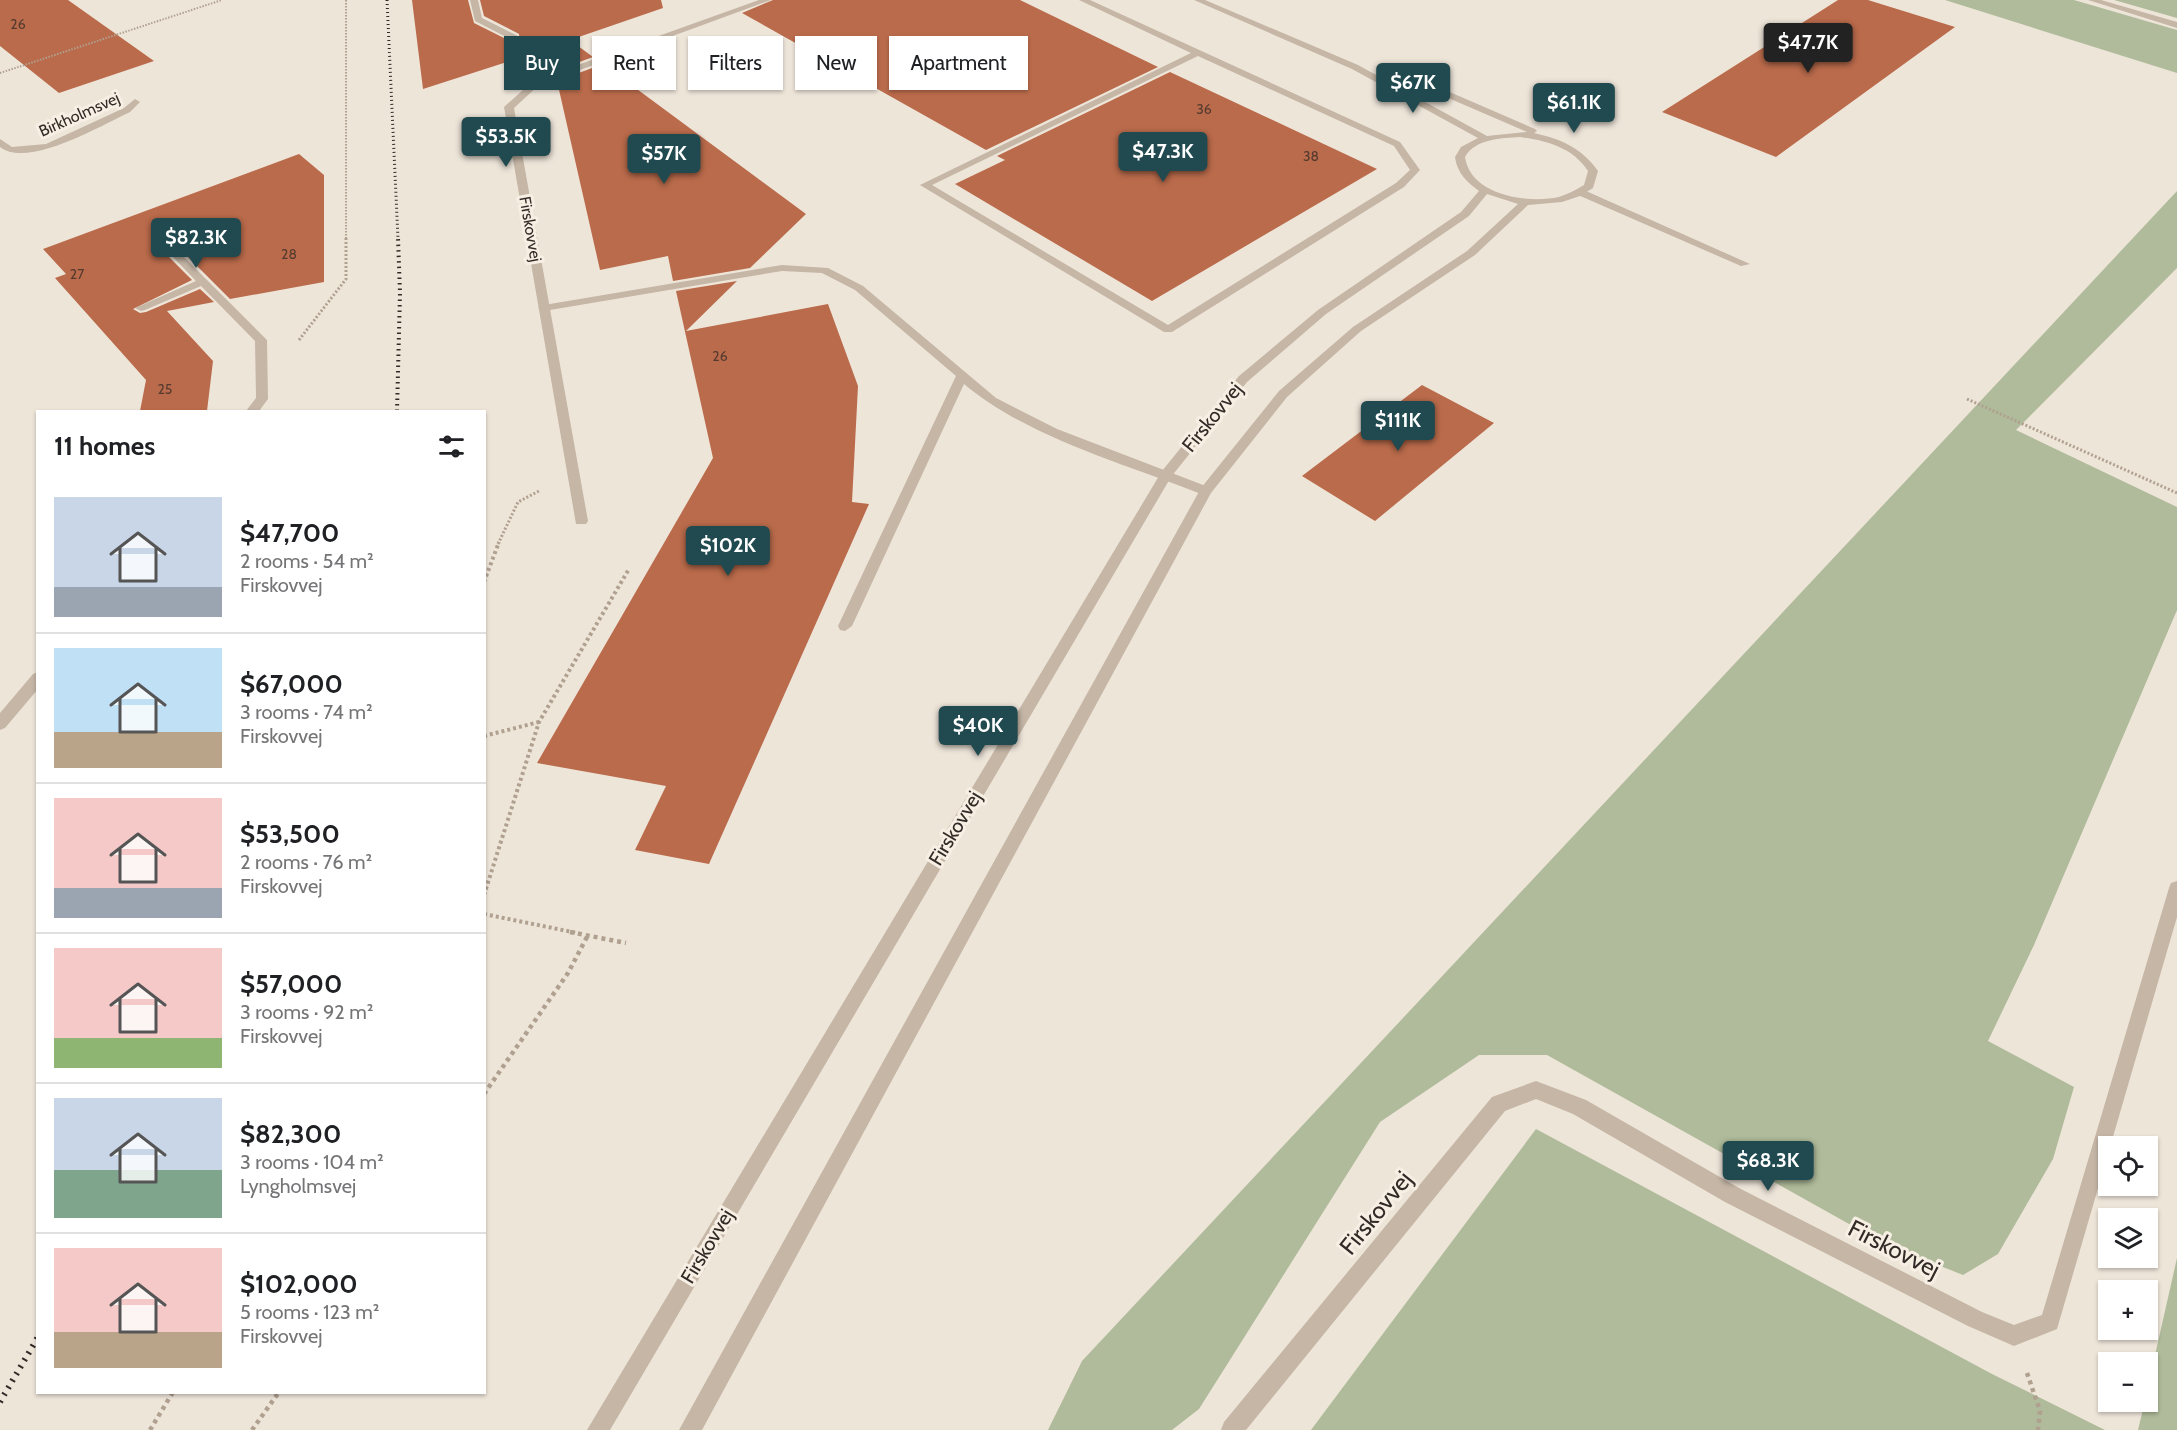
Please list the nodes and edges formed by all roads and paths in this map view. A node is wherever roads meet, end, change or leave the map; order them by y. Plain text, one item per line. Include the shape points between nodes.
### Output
1 (222, 0) edge
2 (346, 0) edge
3 (474, 0) edge
4 (767, 0) edge
5 (1083, 0) edge
6 (1198, 0) edge
7 (2092, 0) edge
8 (2177, 25) edge
9 (511, 36) edge
10 (1198, 53) junction
11 (1355, 67) junction
12 (0, 73) edge
13 (135, 102) dead end
14 (1484, 138) junction
15 (0, 142) edge
16 (1557, 142) junction
17 (1486, 189) junction
18 (1582, 193) junction
19 (1526, 201) junction
20 (175, 254) dead end
21 (1745, 264) dead end
22 (202, 282) junction
23 (141, 308) dead end
24 (544, 308) junction
25 (262, 370) junction
26 (962, 376) junction
27 (1967, 399) dead end
28 (253, 410) edge
29 (573, 473) junction
30 (1166, 474) junction
31 (1206, 491) junction
32 (2177, 493) edge
33 (581, 520) dead end
34 (629, 569) dead end
35 (486, 576) edge
36 (845, 626) dead end
37 (36, 680) edge
38 (539, 722) junction
39 (0, 724) edge
40 (486, 735) edge
41 (2177, 888) edge
42 (486, 889) edge
43 (486, 914) edge
44 (588, 935) junction
45 (626, 943) dead end
46 (486, 1091) edge
47 (2014, 1336) junction
48 (172, 1394) edge
49 (278, 1394) edge
50 (150, 1430) edge
51 (252, 1430) edge
52 (598, 1430) edge
53 (690, 1430) edge
54 (1232, 1430) edge
55 (2038, 1430) edge

1 - 12 path
2 - 25 path via 346,279 285,358
3 - 9 street via 478,19
4 - 24 street, Firskovvej via 536,83 509,107
5 - 10 street
6 - 11 street
7 - 8 street
10 - 10 street via 1397,144 1415,170 1400,185 1168,330 925,185
11 - 14 street
11 - 16 street via 1442,92
13 - 15 street, Birkholmsvej via 128,110 48,147 9,150
14 - 16 street via 1520,134
14 - 17 street via 1471,143 1460,160 1471,180
16 - 18 street via 1581,155 1593,171 1589,186
17 - 19 street
17 - 30 street, Firskovvej via 1466,214 1322,312 1243,379
18 - 19 street via 1548,202
18 - 21 street
19 - 31 street, Firskovvej via 1471,253 1357,329 1283,394
20 - 22 street
22 - 23 street
22 - 25 street via 261,340
24 - 26 street via 782,268 824,270 859,288
24 - 29 street, Firskovvej
25 - 28 street via 262,399
26 - 30 street via 992,401 1053,432
26 - 36 street
27 - 32 path
29 - 33 street, Firskovvej
29 - 35 path via 518,502
30 - 31 street
30 - 52 street, Firskovvej
31 - 53 street, Firskovvej
34 - 38 path
37 - 39 street
38 - 40 path
38 - 42 path
41 - 47 street via 2050,1322
43 - 44 path
44 - 45 path
44 - 46 path via 568,973
47 - 54 street, Firskovvej via 1732,1195 1579,1107 1536,1090 1499,1104
47 - 55 path via 2040,1411
48 - 50 path
49 - 51 path

